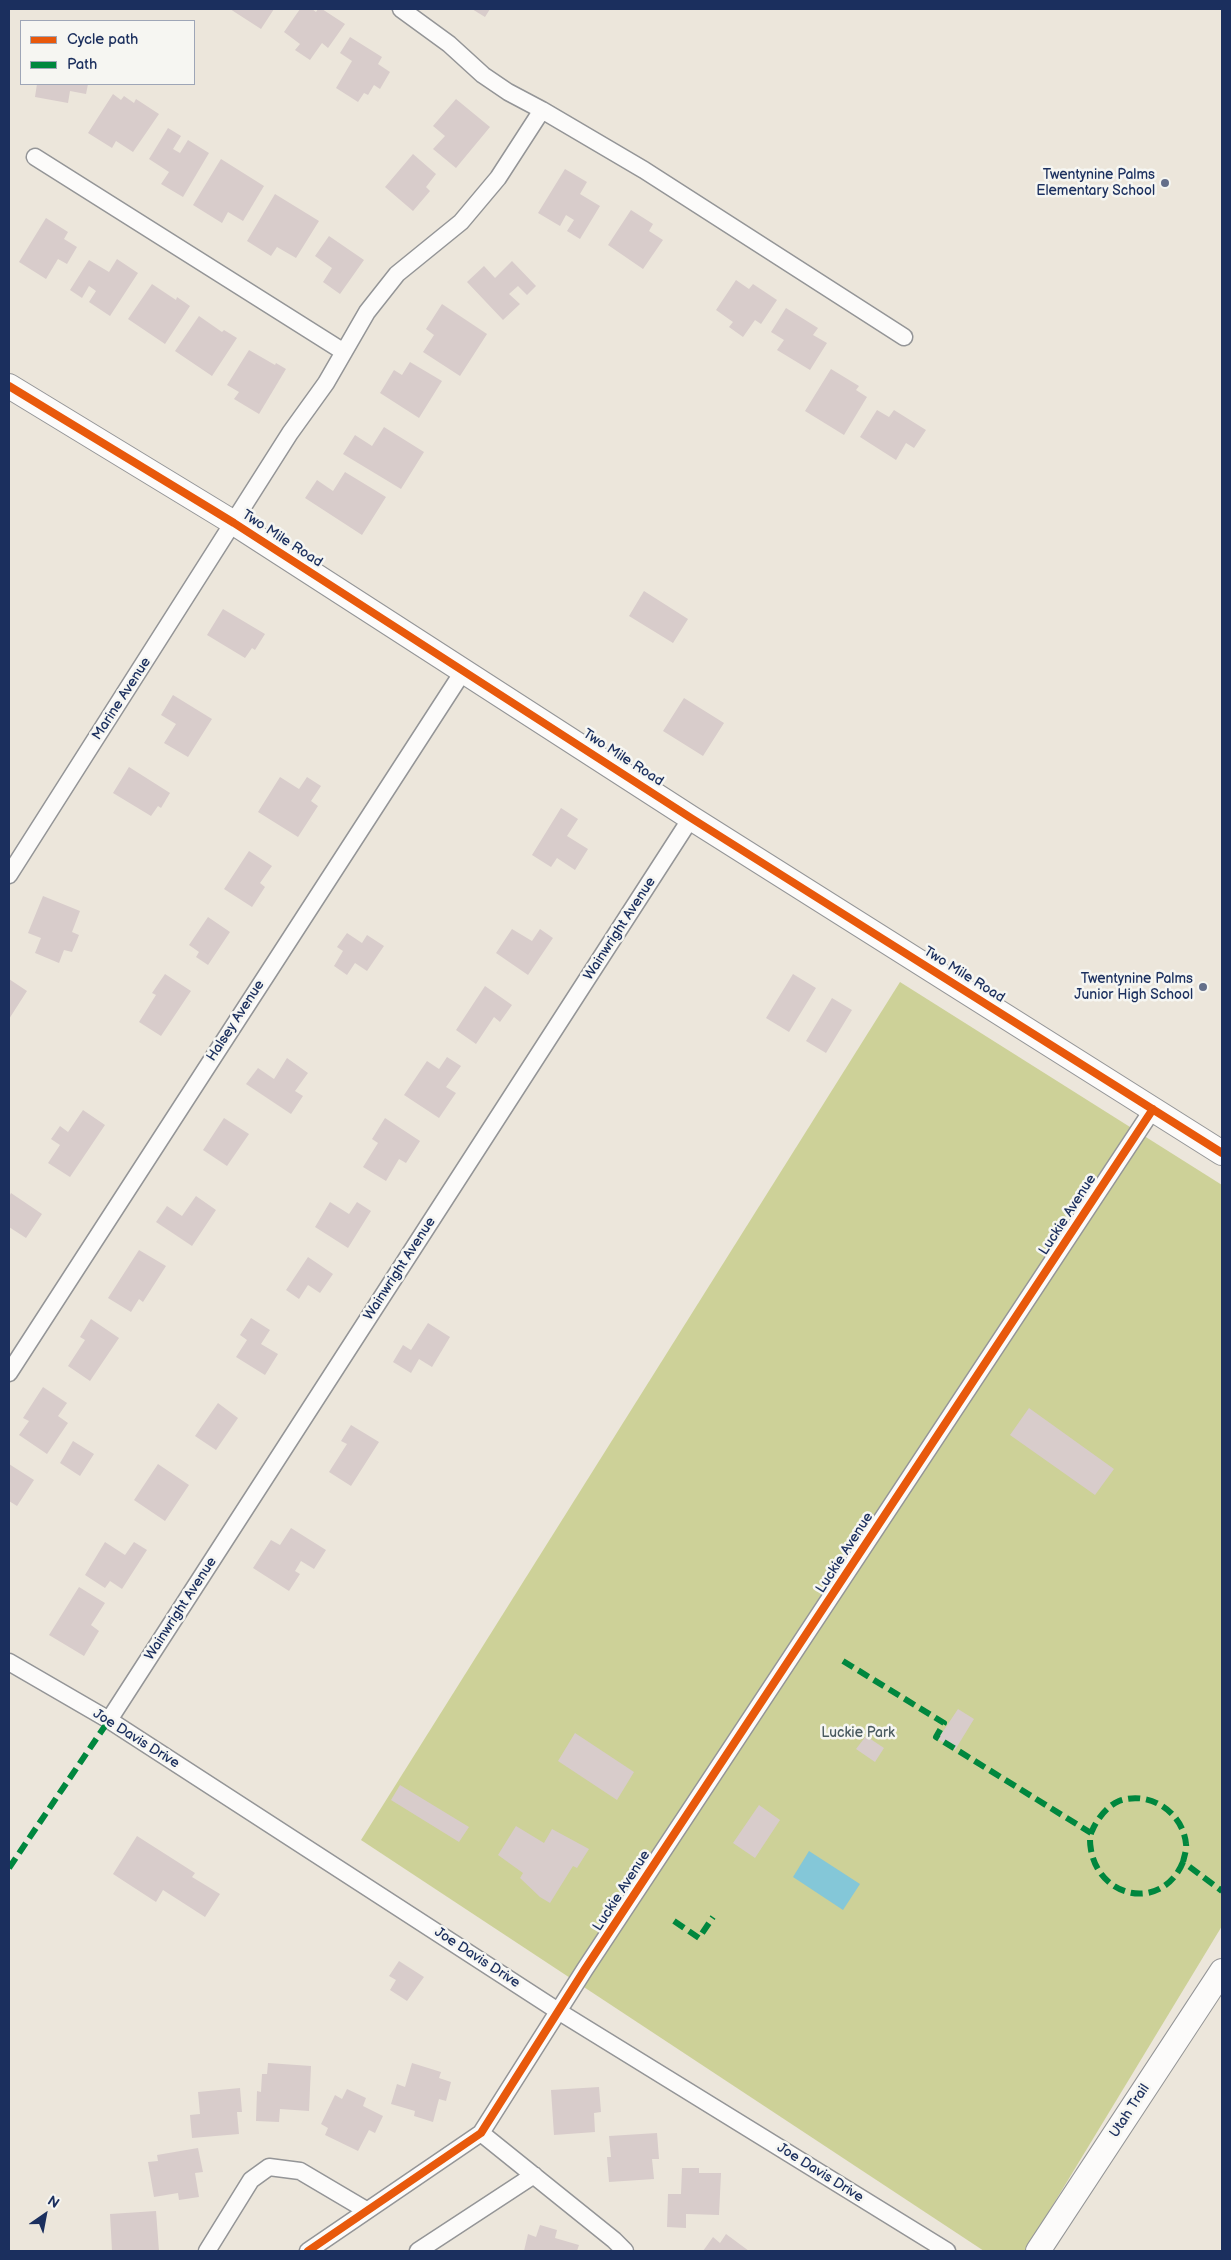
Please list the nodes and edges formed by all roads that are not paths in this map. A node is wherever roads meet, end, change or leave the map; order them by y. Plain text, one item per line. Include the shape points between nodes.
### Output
1 (401, 9) edge
2 (419, 14) edge
3 (542, 110) junction
4 (35, 157) dead end
5 (904, 337) dead end
6 (344, 352) junction
7 (9, 386) edge
8 (234, 523) junction
9 (464, 670) junction
10 (691, 818) junction
11 (9, 875) edge
12 (1153, 1109) junction
13 (1222, 1153) edge
14 (9, 1373) edge
15 (9, 1662) edge
16 (109, 1720) junction
17 (1222, 1971) edge
18 (558, 2011) junction
19 (480, 2132) junction
20 (534, 2175) junction
21 (366, 2210) junction
22 (207, 2251) edge
23 (308, 2251) edge
24 (418, 2251) edge
25 (624, 2251) edge
26 (947, 2251) edge
27 (1038, 2251) edge

1 - 2 street
2 - 3 street via 482,75
3 - 5 street via 644,170
3 - 6 street, Marine Avenue via 498,178 461,222 397,274 367,312
4 - 6 street
6 - 8 street, Marine Avenue
7 - 8 street, Two Mile Road
8 - 9 street, Two Mile Road
8 - 11 street, Marine Avenue
9 - 10 street, Two Mile Road
9 - 14 street, Halsey Avenue
10 - 12 street, Two Mile Road
10 - 16 street, Wainwright Avenue
12 - 13 street, Two Mile Road
12 - 18 street, Luckie Avenue
15 - 16 street, Joe Davis Drive
16 - 18 street, Joe Davis Drive
17 - 27 street, Utah Trail
18 - 19 street, Luckie Avenue
18 - 26 street, Joe Davis Drive
19 - 20 street
19 - 21 street
20 - 24 street
20 - 25 street
21 - 22 street via 300,2171 270,2167 252,2180
21 - 23 street

